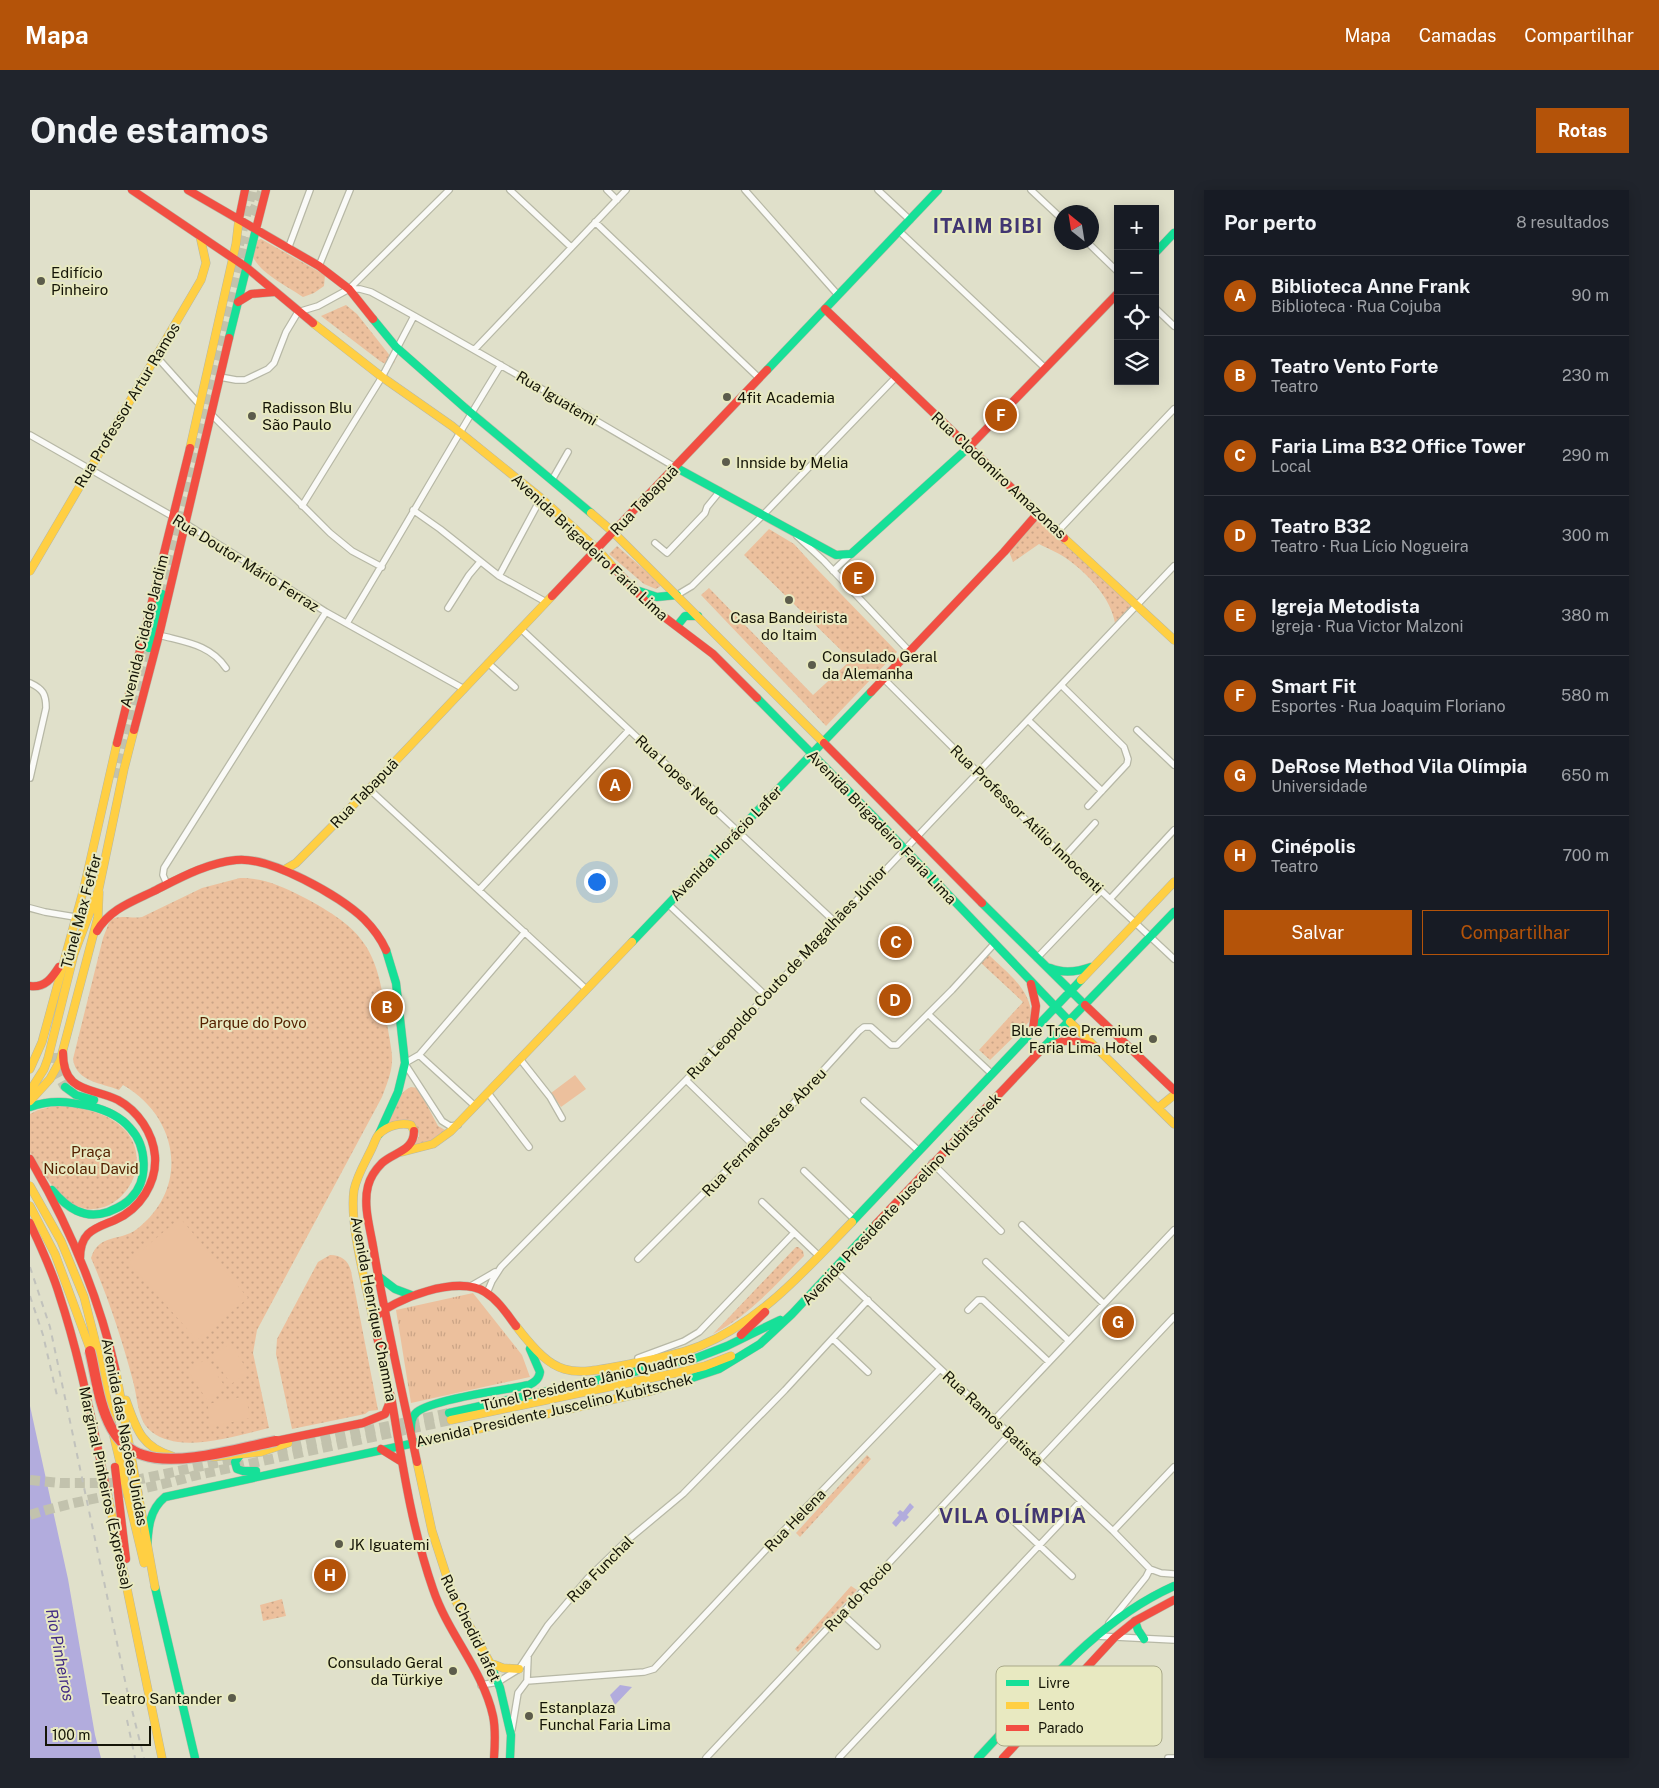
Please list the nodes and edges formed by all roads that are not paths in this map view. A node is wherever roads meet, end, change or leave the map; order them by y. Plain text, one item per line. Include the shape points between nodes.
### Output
1 (132, 190) edge
2 (188, 190) edge
3 (245, 190) edge
4 (266, 190) edge
5 (310, 190) edge
6 (350, 190) edge
7 (449, 190) edge
8 (510, 190) edge
9 (607, 190) edge
10 (626, 190) edge
11 (745, 190) edge
12 (878, 190) edge
13 (938, 190) edge
14 (1031, 190) edge
15 (616, 200) junction
16 (1054, 212) edge
17 (239, 219) junction
18 (910, 220) junction
19 (595, 222) junction
20 (257, 225) junction
21 (899, 231) junction
22 (1174, 233) edge
23 (200, 236) junction
24 (571, 247) junction
25 (288, 249) junction
26 (1095, 250) edge
27 (1158, 250) edge
28 (232, 256) junction
29 (246, 266) junction
30 (318, 266) junction
31 (1114, 268) edge
32 (349, 289) junction
33 (274, 292) junction
34 (1115, 295) edge
35 (838, 296) junction
36 (238, 302) junction
37 (825, 309) junction
38 (298, 312) junction
39 (1159, 312) edge
40 (414, 316) junction
41 (1174, 326) edge
42 (396, 347) junction
43 (475, 349) junction
44 (156, 356) junction
45 (501, 365) junction
46 (1045, 368) junction
47 (896, 376) junction
48 (220, 377) junction
49 (382, 377) junction
50 (759, 378) junction
51 (199, 404) junction
52 (1174, 409) edge
53 (471, 413) junction
54 (210, 414) junction
55 (459, 432) junction
56 (30, 435) edge
57 (969, 448) junction
58 (568, 452) dead end
59 (675, 467) junction
60 (89, 469) junction
61 (552, 480) junction
62 (720, 491) junction
63 (541, 498) junction
64 (302, 506) junction
65 (413, 510) junction
66 (1038, 513) junction
67 (763, 515) junction
68 (173, 518) junction
69 (186, 524) junction
70 (1058, 531) junction
71 (613, 532) junction
72 (794, 533) junction
73 (655, 543) dead end
74 (597, 549) junction
75 (851, 554) junction
76 (480, 562) junction
77 (1174, 566) edge
78 (382, 567) junction
79 (30, 571) edge
80 (833, 571) junction
81 (499, 576) junction
82 (634, 588) junction
83 (162, 594) tunnel mouth
84 (677, 595) junction
85 (546, 602) junction
86 (1137, 605) junction
87 (448, 608) dead end
88 (326, 612) junction
89 (698, 616) junction
90 (347, 623) junction
91 (677, 626) junction
92 (521, 629) junction
93 (159, 636) junction
94 (1174, 640) edge
95 (909, 651) junction
96 (488, 663) junction
97 (226, 668) dead end
98 (883, 678) junction
99 (30, 683) edge
100 (1061, 685) junction
101 (515, 687) dead end
102 (464, 689) junction
103 (1028, 720) junction
104 (629, 730) junction
105 (1137, 730) dead end
106 (823, 741) junction
107 (811, 753) junction
108 (1174, 765) edge
109 (124, 769) junction
110 (978, 772) junction
111 (30, 778) edge
112 (116, 778) tunnel mouth
113 (368, 789) junction
114 (1102, 791) junction
115 (1088, 806) dead end
116 (1095, 823) dead end
117 (1174, 830) edge
118 (737, 831) junction
119 (916, 836) junction
120 (904, 848) junction
121 (1064, 857) junction
122 (284, 870) junction
123 (956, 876) junction
124 (1174, 882) edge
125 (167, 884) junction
126 (99, 888) junction
127 (479, 890) junction
128 (1101, 891) junction
129 (946, 893) junction
130 (1110, 899) junction
131 (668, 904) junction
132 (960, 907) junction
133 (30, 908) edge
134 (1174, 912) edge
135 (75, 917) junction
136 (835, 922) junction
137 (1136, 923) junction
138 (1005, 925) junction
139 (524, 932) junction
140 (1150, 936) junction
141 (91, 944) junction
142 (994, 944) junction
143 (1174, 959) edge
144 (63, 960) junction
145 (1041, 961) junction
146 (1098, 962) junction
147 (1028, 979) junction
148 (30, 986) edge
149 (586, 989) junction
150 (1071, 991) junction
151 (765, 995) junction
152 (1085, 1005) junction
153 (1055, 1007) junction
154 (928, 1014) junction
155 (1070, 1022) junction
156 (1032, 1031) junction
157 (42, 1042) junction
158 (1094, 1047) junction
159 (1041, 1051) junction
160 (59, 1053) junction
161 (419, 1054) junction
162 (520, 1059) junction
163 (405, 1064) junction
164 (30, 1069) edge
165 (992, 1074) junction
166 (686, 1080) junction
167 (65, 1087) tunnel mouth
168 (1174, 1090) edge
169 (30, 1091) edge
170 (488, 1093) junction
171 (1174, 1095) edge
172 (864, 1100) dead end
173 (30, 1101) edge
174 (475, 1106) junction
175 (30, 1107) edge
176 (1158, 1108) junction
177 (562, 1118) dead end
178 (1174, 1124) edge
179 (458, 1125) junction
180 (379, 1134) junction
181 (753, 1145) junction
182 (529, 1147) dead end
183 (919, 1151) junction
184 (402, 1152) junction
185 (30, 1159) edge
186 (932, 1163) junction
187 (804, 1171) dead end
188 (154, 1172) junction
189 (44, 1180) junction
190 (30, 1186) edge
191 (762, 1202) dead end
192 (30, 1206) edge
193 (854, 1219) junction
194 (30, 1223) edge
195 (1022, 1226) dead end
196 (1174, 1230) edge
197 (1001, 1231) dead end
198 (794, 1234) junction
199 (819, 1256) junction
200 (69, 1260) junction
201 (638, 1260) dead end
202 (80, 1261) junction
203 (986, 1262) dead end
204 (501, 1267) junction
205 (834, 1269) junction
206 (378, 1276) junction
207 (470, 1286) junction
208 (487, 1293) junction
209 (411, 1295) junction
210 (779, 1296) junction
211 (868, 1300) junction
212 (1104, 1304) junction
213 (385, 1309) junction
214 (968, 1310) dead end
215 (792, 1314) junction
216 (1174, 1316) edge
217 (374, 1320) junction
218 (524, 1337) junction
219 (833, 1339) junction
220 (1069, 1341) junction
221 (760, 1344) junction
222 (727, 1346) junction
223 (90, 1348) junction
224 (1049, 1362) junction
225 (611, 1368) junction
226 (940, 1369) junction
227 (115, 1371) junction
228 (868, 1372) dead end
229 (390, 1394) junction
230 (995, 1419) junction
231 (397, 1429) joint
232 (1010, 1434) junction
233 (412, 1435) junction
234 (114, 1437) junction
235 (293, 1438) junction
236 (399, 1445) junction
237 (381, 1449) junction
238 (240, 1455) junction
239 (1038, 1461) junction
240 (402, 1462) junction
241 (1174, 1467) edge
242 (279, 1471) junction
243 (1081, 1501) junction
244 (1006, 1514) dead end
245 (1113, 1532) junction
246 (1038, 1545) junction
247 (147, 1549) junction
248 (1150, 1569) junction
249 (1160, 1573) junction
250 (1174, 1574) edge
251 (1072, 1576) dead end
252 (1141, 1583) junction
253 (1174, 1586) edge
254 (157, 1599) junction
255 (1174, 1600) edge
256 (130, 1602) junction
257 (842, 1614) junction
258 (1136, 1621) junction
259 (1106, 1627) junction
260 (1096, 1636) junction
261 (1114, 1638) junction
262 (1144, 1639) junction
263 (1174, 1640) edge
264 (877, 1646) dead end
265 (528, 1655) junction
266 (490, 1663) junction
267 (1065, 1666) edge
268 (1088, 1666) edge
269 (518, 1669) junction
270 (527, 1681) junction
271 (498, 1682) junction
272 (481, 1684) junction
273 (511, 1735) junction
274 (996, 1739) edge
275 (1013, 1746) edge
276 (162, 1757) edge
277 (194, 1758) edge
278 (494, 1758) edge
279 (510, 1758) edge
280 (706, 1758) edge
281 (839, 1758) edge
282 (978, 1758) edge
283 (1002, 1758) edge
284 (1168, 1758) edge
285 (1174, 1758) edge

1 - 23 main road, Avenida Brigadeiro Faria Lima
2 - 17 main road, Avenida Brigadeiro Faria Lima
3 - 17 main road, Avenida Cidade Jardim
4 - 20 main road, Avenida Cidade Jardim
5 - 25 street
6 - 30 street
7 - 32 street
8 - 24 street
9 - 15 street
10 - 15 street
11 - 35 street
12 - 18 street
13 - 18 main road, Rua Tabapuã
14 - 16 street
15 - 19 street
17 - 20 main road, Avenida Brigadeiro Faria Lima
17 - 28 main road, Avenida Cidade Jardim
18 - 21 main road, Rua Tabapuã
19 - 24 street
19 - 50 street
20 - 25 main road, Avenida Brigadeiro Faria Lima
20 - 29 main road, Avenida Cidade Jardim
21 - 35 main road, Rua Tabapuã
21 - 46 street
22 - 27 main road
23 - 28 main road, Avenida Brigadeiro Faria Lima
23 - 44 main road, Rua Professor Artur Ramos via 206,269
24 - 43 street
25 - 30 main road, Avenida Brigadeiro Faria Lima
26 - 31 street
28 - 29 main road, Avenida Brigadeiro Faria Lima
28 - 51 main road, Avenida Cidade Jardim
29 - 33 main road, Avenida Brigadeiro Faria Lima
29 - 36 main road, Avenida Cidade Jardim
30 - 32 main road, Avenida Brigadeiro Faria Lima
32 - 38 street via 318,306
32 - 40 street, Rua Iguatemi via 371,292
32 - 42 main road, Avenida Brigadeiro Faria Lima
33 - 36 main road via 250,294
33 - 38 main road, Avenida Brigadeiro Faria Lima
34 - 46 main road
35 - 37 main road, Rua Tabapuã
36 - 48 main road, Avenida Cidade Jardim
37 - 47 main road, Rua Clodomiro Amazonas
37 - 50 main road, Rua Tabapuã
38 - 48 street via 274,363 268,369 245,380
38 - 49 main road, Avenida Brigadeiro Faria Lima
39 - 41 street
40 - 42 street
40 - 43 street, Rua Iguatemi
42 - 49 street
42 - 53 main road, Avenida Brigadeiro Faria Lima
43 - 45 street, Rua Iguatemi
44 - 51 street
44 - 60 main road, Rua Professor Artur Ramos
45 - 53 street
45 - 59 street, Rua Iguatemi
46 - 57 main road
47 - 57 main road, Rua Clodomiro Amazonas
47 - 67 street
48 - 54 main road, Avenida Cidade Jardim
49 - 55 main road, Avenida Brigadeiro Faria Lima
49 - 64 street
50 - 59 main road, Rua Tabapuã
51 - 68 main road, Avenida Cidade Jardim
52 - 70 street
53 - 55 street
53 - 61 main road, Avenida Brigadeiro Faria Lima
54 - 64 street
54 - 69 main road, Avenida Cidade Jardim
55 - 63 main road, Avenida Brigadeiro Faria Lima
55 - 65 street
56 - 60 street, Rua Doutor Mário Ferraz
57 - 66 main road, Rua Clodomiro Amazonas
57 - 75 main road
58 - 61 street
59 - 62 main road, Rua Iguatemi
59 - 71 main road, Rua Tabapuã
60 - 68 street, Rua Doutor Mário Ferraz
60 - 79 main road, Rua Professor Artur Ramos
61 - 71 main road, Avenida Brigadeiro Faria Lima
62 - 67 main road, Rua Iguatemi
62 - 73 street via 705,513 667,553
63 - 74 main road, Avenida Brigadeiro Faria Lima
63 - 81 street
64 - 78 street via 352,551
65 - 76 street
65 - 78 street
66 - 70 main road, Rua Clodomiro Amazonas
66 - 95 main road, Avenida Horácio Lafer
67 - 72 main road, Rua Iguatemi
67 - 84 street via 700,578
68 - 69 street, Rua Doutor Mário Ferraz
68 - 135 main road, Avenida Cidade Jardim
69 - 88 street, Rua Doutor Mário Ferraz
69 - 93 main road, Avenida Cidade Jardim
70 - 86 main road, Rua Clodomiro Amazonas
71 - 74 main road, Rua Tabapuã
71 - 84 main road, Avenida Brigadeiro Faria Lima
72 - 75 main road, Rua Iguatemi via 836,555
72 - 80 street
74 - 82 main road, Avenida Brigadeiro Faria Lima
74 - 85 main road, Rua Tabapuã
75 - 80 street
76 - 81 street
76 - 87 street
77 - 86 street, Rua Leopoldo Couto de Magalhães Júnior
78 - 90 street
80 - 95 street
81 - 85 street
82 - 84 main road via 654,598
82 - 91 main road, Avenida Brigadeiro Faria Lima
83 - 109 main road via 139,688
84 - 89 main road, Avenida Brigadeiro Faria Lima
85 - 92 main road, Rua Tabapuã
86 - 94 main road, Rua Clodomiro Amazonas
86 - 100 street, Rua Leopoldo Couto de Magalhães Júnior
88 - 90 street, Rua Doutor Mário Ferraz
88 - 125 street via 164,868
89 - 91 main road via 686,616
89 - 106 main road, Avenida Brigadeiro Faria Lima
90 - 102 street, Rua Doutor Mário Ferraz
91 - 107 main road, Avenida Brigadeiro Faria Lima via 713,654
92 - 96 main road, Rua Tabapuã
92 - 104 street, Rua Lopes Neto
93 - 97 street via 204,647
93 - 109 main road, Avenida Cidade Jardim
95 - 98 main road, Avenida Horácio Lafer
96 - 101 street
96 - 102 main road, Rua Tabapuã
98 - 106 main road, Avenida Horácio Lafer
98 - 110 street, Rua Professor Atílio Innocenti
99 - 111 street via 40,687 46,697
100 - 103 street, Rua Leopoldo Couto de Magalhães Júnior
100 - 114 street via 1127,752 1127,764
102 - 113 main road, Rua Tabapuã
103 - 110 street, Rua Leopoldo Couto de Magalhães Júnior
103 - 114 street
104 - 118 street, Rua Lopes Neto
104 - 127 street
105 - 108 street
106 - 107 main road, Avenida Horácio Lafer
106 - 119 main road, Avenida Brigadeiro Faria Lima
107 - 118 main road, Avenida Horácio Lafer
107 - 120 main road, Avenida Brigadeiro Faria Lima
109 - 126 main road, Avenida Cidade Jardim
110 - 119 street, Rua Leopoldo Couto de Magalhães Júnior
110 - 121 street, Rua Professor Atílio Innocenti
112 - 157 main road, Túnel Max Feffer via 49,1029
113 - 122 main road, Rua Tabapuã via 296,863
113 - 127 street
114 - 115 street
116 - 121 street
117 - 130 street
118 - 131 main road, Avenida Horácio Lafer
118 - 136 street, Rua Lopes Neto
119 - 120 street, Rua Leopoldo Couto de Magalhães Júnior
119 - 123 main road, Avenida Brigadeiro Faria Lima
120 - 129 main road, Avenida Brigadeiro Faria Lima
120 - 136 street, Rua Leopoldo Couto de Magalhães Júnior
121 - 128 street, Rua Professor Atílio Innocenti
122 - 125 main road via 270,863 235,860 190,873
122 - 163 main road via 342,901 376,933 393,970
123 - 129 main road
123 - 138 main road, Avenida Brigadeiro Faria Lima
124 - 137 main road, Avenida Presidente Juscelino Kubitschek
125 - 141 main road via 109,916 99,926
126 - 141 main road, Avenida Cidade Jardim via 100,906
126 - 160 main road via 72,988
126 - 169 main road, Avenida Cidade Jardim via 74,954 48,1058
127 - 139 street
128 - 130 street, Rua Professor Atílio Innocenti
128 - 145 street
129 - 132 main road, Avenida Brigadeiro Faria Lima
130 - 137 street, Rua Professor Atílio Innocenti
131 - 149 main road, Avenida Horácio Lafer
131 - 151 street
132 - 138 main road via 963,897 972,897 998,923
132 - 142 main road, Avenida Brigadeiro Faria Lima
133 - 135 street
134 - 140 main road, Avenida Presidente Juscelino Kubitschek
135 - 144 main road, Avenida Cidade Jardim
136 - 151 street, Rua Leopoldo Couto de Magalhães Júnior
137 - 140 street, Rua Professor Atílio Innocenti
137 - 146 main road, Avenida Presidente Juscelino Kubitschek
138 - 145 main road, Avenida Brigadeiro Faria Lima
139 - 149 street
139 - 161 street
140 - 143 street, Rua Professor Atílio Innocenti
140 - 152 main road, Avenida Presidente Juscelino Kubitschek
141 - 160 main road, Avenida Cidade Jardim
142 - 147 main road, Avenida Brigadeiro Faria Lima
142 - 154 street
144 - 148 main road via 49,981 37,988
144 - 157 main road, Avenida Cidade Jardim
145 - 146 main road via 1071,973 1081,972
145 - 150 main road, Avenida Brigadeiro Faria Lima
146 - 150 main road, Avenida Presidente Juscelino Kubitschek
147 - 153 main road, Avenida Brigadeiro Faria Lima
147 - 156 main road via 1037,1007
149 - 162 main road, Avenida Horácio Lafer
150 - 152 main road, Avenida Brigadeiro Faria Lima
150 - 153 main road, Avenida Presidente Juscelino Kubitschek
151 - 166 street, Rua Leopoldo Couto de Magalhães Júnior
152 - 155 main road, Avenida Presidente Juscelino Kubitschek
152 - 168 main road, Avenida Brigadeiro Faria Lima
153 - 155 main road, Avenida Brigadeiro Faria Lima
153 - 156 main road, Avenida Presidente Juscelino Kubitschek
154 - 165 street
154 - 181 street, Rua Fernandes de Abreu via 895,1046 871,1027 864,1027
155 - 158 main road, Avenida Brigadeiro Faria Lima
155 - 159 main road, Avenida Presidente Juscelino Kubitschek
156 - 165 main road, Avenida Presidente Juscelino Kubitschek
157 - 164 main road, Avenida Cidade Jardim
158 - 159 main road via 1069,1038
158 - 176 main road, Avenida Brigadeiro Faria Lima
159 - 186 main road, Avenida Presidente Juscelino Kubitschek
160 - 173 main road, Avenida Cidade Jardim via 60,1061 50,1078
160 - 188 main road via 65,1072 76,1085 116,1100 140,1118 154,1148
161 - 163 street
161 - 174 street
162 - 170 main road, Avenida Horácio Lafer
162 - 177 street
163 - 179 street via 442,1121 450,1126
163 - 180 main road, Avenida Henrique Chamma via 394,1101
165 - 183 main road, Avenida Presidente Juscelino Kubitschek
166 - 181 street
166 - 204 street, Rua Leopoldo Couto de Magalhães Júnior
167 - 188 main road via 76,1095 110,1104 132,1119 144,1135
170 - 174 main road, Avenida Horácio Lafer
170 - 182 street
171 - 176 main road
172 - 183 street
174 - 179 main road, Avenida Horácio Lafer
175 - 189 main road via 64,1101 108,1112 131,1128 145,1157 138,1189 122,1206 110,1212 95,1215 79,1213 63,1202
176 - 178 main road, Avenida Brigadeiro Faria Lima
179 - 184 main road, Avenida Horácio Lafer via 436,1144
180 - 184 main road via 399,1124 411,1125 414,1140
180 - 217 main road, Avenida Henrique Chamma via 357,1179 353,1199 359,1250
181 - 201 street, Rua Fernandes de Abreu
183 - 193 main road, Avenida Presidente Juscelino Kubitschek
184 - 206 main road, Avenida Henrique Chamma via 382,1162 368,1186 367,1206
185 - 189 main road, Avenida das Nações Unidas
186 - 197 street
186 - 205 main road, Avenida Presidente Juscelino Kubitschek
187 - 193 street
188 - 202 main road via 139,1204 88,1234 81,1246
189 - 202 main road, Avenida das Nações Unidas
190 - 200 main road, Avenida das Nações Unidas
191 - 198 street
192 - 223 main road via 55,1254
193 - 199 main road, Avenida Presidente Juscelino Kubitschek
194 - 256 main road, Marginal Pinheiros (Expressa) via 71,1332
195 - 212 street
196 - 212 street
198 - 199 street
198 - 225 street via 699,1332 684,1341
199 - 210 main road, Avenida Presidente Juscelino Kubitschek
200 - 223 main road, Avenida das Nações Unidas via 66,1266
200 - 234 main road, Avenida das Nações Unidas via 91,1322
202 - 227 main road, Avenida das Nações Unidas via 106,1332
203 - 220 street
204 - 207 street, Rua Leopoldo Couto de Magalhães Júnior
204 - 208 street, Rua Leopoldo Couto de Magalhães Júnior
205 - 211 street, Rua Ramos Batista
205 - 215 main road, Avenida Presidente Juscelino Kubitschek
206 - 209 main road
206 - 213 main road, Avenida Henrique Chamma
207 - 208 main road
207 - 209 main road
208 - 218 main road
209 - 213 main road
210 - 222 main road, Túnel Presidente Jânio Quadros via 754,1324
210 - 225 main road, Avenida Presidente Juscelino Kubitschek via 706,1343 660,1358
211 - 219 street, Rua Funchal
211 - 226 street, Rua Ramos Batista
212 - 220 street
213 - 217 main road
213 - 233 main road, Avenida Henrique Chamma
214 - 224 street via 978,1300 983,1300
215 - 221 main road, Avenida Presidente Juscelino Kubitschek
215 - 222 main road, Túnel Presidente Jânio Quadros
216 - 239 street
217 - 229 main road, Avenida Henrique Chamma
218 - 225 main road, Avenida Presidente Juscelino Kubitschek via 538,1353 558,1367 573,1372
218 - 233 main road via 539,1368 538,1380 529,1385 425,1408 415,1414 411,1422
219 - 228 street
219 - 265 street, Rua Funchal via 683,1494 622,1544 588,1578 548,1625
220 - 224 street
221 - 222 main road, Túnel Presidente Jânio Quadros via 705,1366 450,1417 696,1358
221 - 233 main road, Avenida Presidente Juscelino Kubitschek via 719,1369 651,1390
223 - 235 main road, bridge via 108,1420 119,1438 138,1453 163,1460 180,1460
224 - 230 street
226 - 230 street, Rua Ramos Batista
226 - 270 street, Rua Helena via 650,1672
227 - 238 main road via 137,1430 151,1448 161,1454 180,1457
227 - 247 main road, Avenida das Nações Unidas
229 - 231 main road, Avenida Henrique Chamma
229 - 235 main road via 387,1410 382,1416
230 - 232 street, Rua Ramos Batista
231 - 236 main road, Rua Chedid Jafet
232 - 239 street, Rua Ramos Batista
232 - 257 street, Rua do Rocio
233 - 236 main road, Avenida Presidente Juscelino Kubitschek
233 - 266 main road, Rua Chedid Jafet via 432,1531 447,1582
234 - 254 main road, Avenida das Nações Unidas via 143,1560
234 - 256 main road
235 - 238 main road via 274,1448
236 - 237 main road, Avenida Presidente Juscelino Kubitschek
236 - 240 main road, Rua Chedid Jafet
237 - 240 main road
237 - 242 main road, Avenida Presidente Juscelino Kubitschek
238 - 242 main road via 234,1464 239,1470
239 - 243 street, Rua Ramos Batista
240 - 272 main road, Rua Chedid Jafet via 417,1535 439,1604
241 - 245 street
242 - 247 main road, Avenida Presidente Juscelino Kubitschek via 165,1497 157,1503 152,1514
243 - 245 street, Rua Ramos Batista
243 - 246 street
244 - 246 street
245 - 248 street, Rua Ramos Batista
246 - 251 street
246 - 281 street
247 - 254 main road, Avenida das Nações Unidas
248 - 249 street, Rua Ramos Batista
248 - 252 street
249 - 250 street, Rua Ramos Batista
249 - 252 street
252 - 259 street
253 - 259 main road via 1145,1598
254 - 277 main road, Avenida das Nações Unidas
255 - 258 main road
256 - 276 main road, Marginal Pinheiros (Expressa)
257 - 264 street
257 - 280 street, Rua do Rocio
258 - 261 main road
258 - 262 main road
259 - 260 main road
260 - 261 street
260 - 267 main road
261 - 262 street
261 - 268 main road
262 - 263 street
265 - 269 street, Rua Funchal
265 - 270 street
266 - 269 main road
266 - 271 main road, Rua Chedid Jafet
269 - 271 street, Rua Funchal
270 - 273 street via 518,1693
271 - 272 street, Rua Funchal
271 - 273 main road, Rua Chedid Jafet
272 - 278 main road, Rua Chedid Jafet via 494,1724
273 - 279 main road
274 - 282 main road
275 - 283 main road
284 - 285 street

